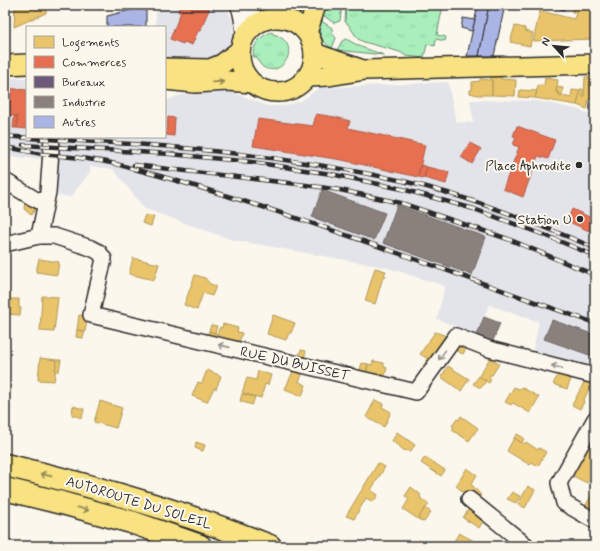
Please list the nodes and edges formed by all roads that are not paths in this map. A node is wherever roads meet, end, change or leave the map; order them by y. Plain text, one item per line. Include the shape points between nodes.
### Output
1 (316, 5) edge
2 (239, 7) edge
3 (279, 14) edge
4 (307, 33) junction
5 (243, 43) junction
6 (314, 53) junction
7 (26, 64) edge
8 (595, 64) edge
9 (5, 65) edge
10 (365, 70) junction
11 (307, 77) junction
12 (167, 79) edge
13 (252, 83) junction
14 (52, 138) edge
15 (5, 181) edge
16 (45, 204) junction
17 (39, 236) junction
18 (5, 244) edge
19 (595, 376) edge
20 (595, 419) edge
21 (5, 465) edge
22 (5, 489) edge
23 (469, 499) dead end
24 (595, 521) edge
25 (200, 546) edge
26 (270, 546) edge
27 (527, 546) edge

1 - 4 main road
2 - 3 street
2 - 5 street
3 - 4 main road via 300,25
3 - 5 main road via 254,26
4 - 6 main road
5 - 12 main road via 222,64
5 - 13 main road via 240,62
6 - 10 main road
6 - 11 main road via 313,66
7 - 9 main road
8 - 10 main road
10 - 11 main road
11 - 13 main road via 298,86 275,93 263,90
12 -> 13 main road via 195,83
14 - 16 street
15 - 16 street
16 - 17 street
17 - 18 street
19 -> 17 street, RUE DU BUISSET via 489,349 456,336 416,392 91,315 104,259 99,252 91,248 54,236
20 - 24 street via 559,483 564,503
26 -> 21 highway, AUTOROUTE DU SOLEIL via 136,500
22 -> 25 highway, AUTOROUTE DU SOLEIL via 131,522
23 - 27 street

